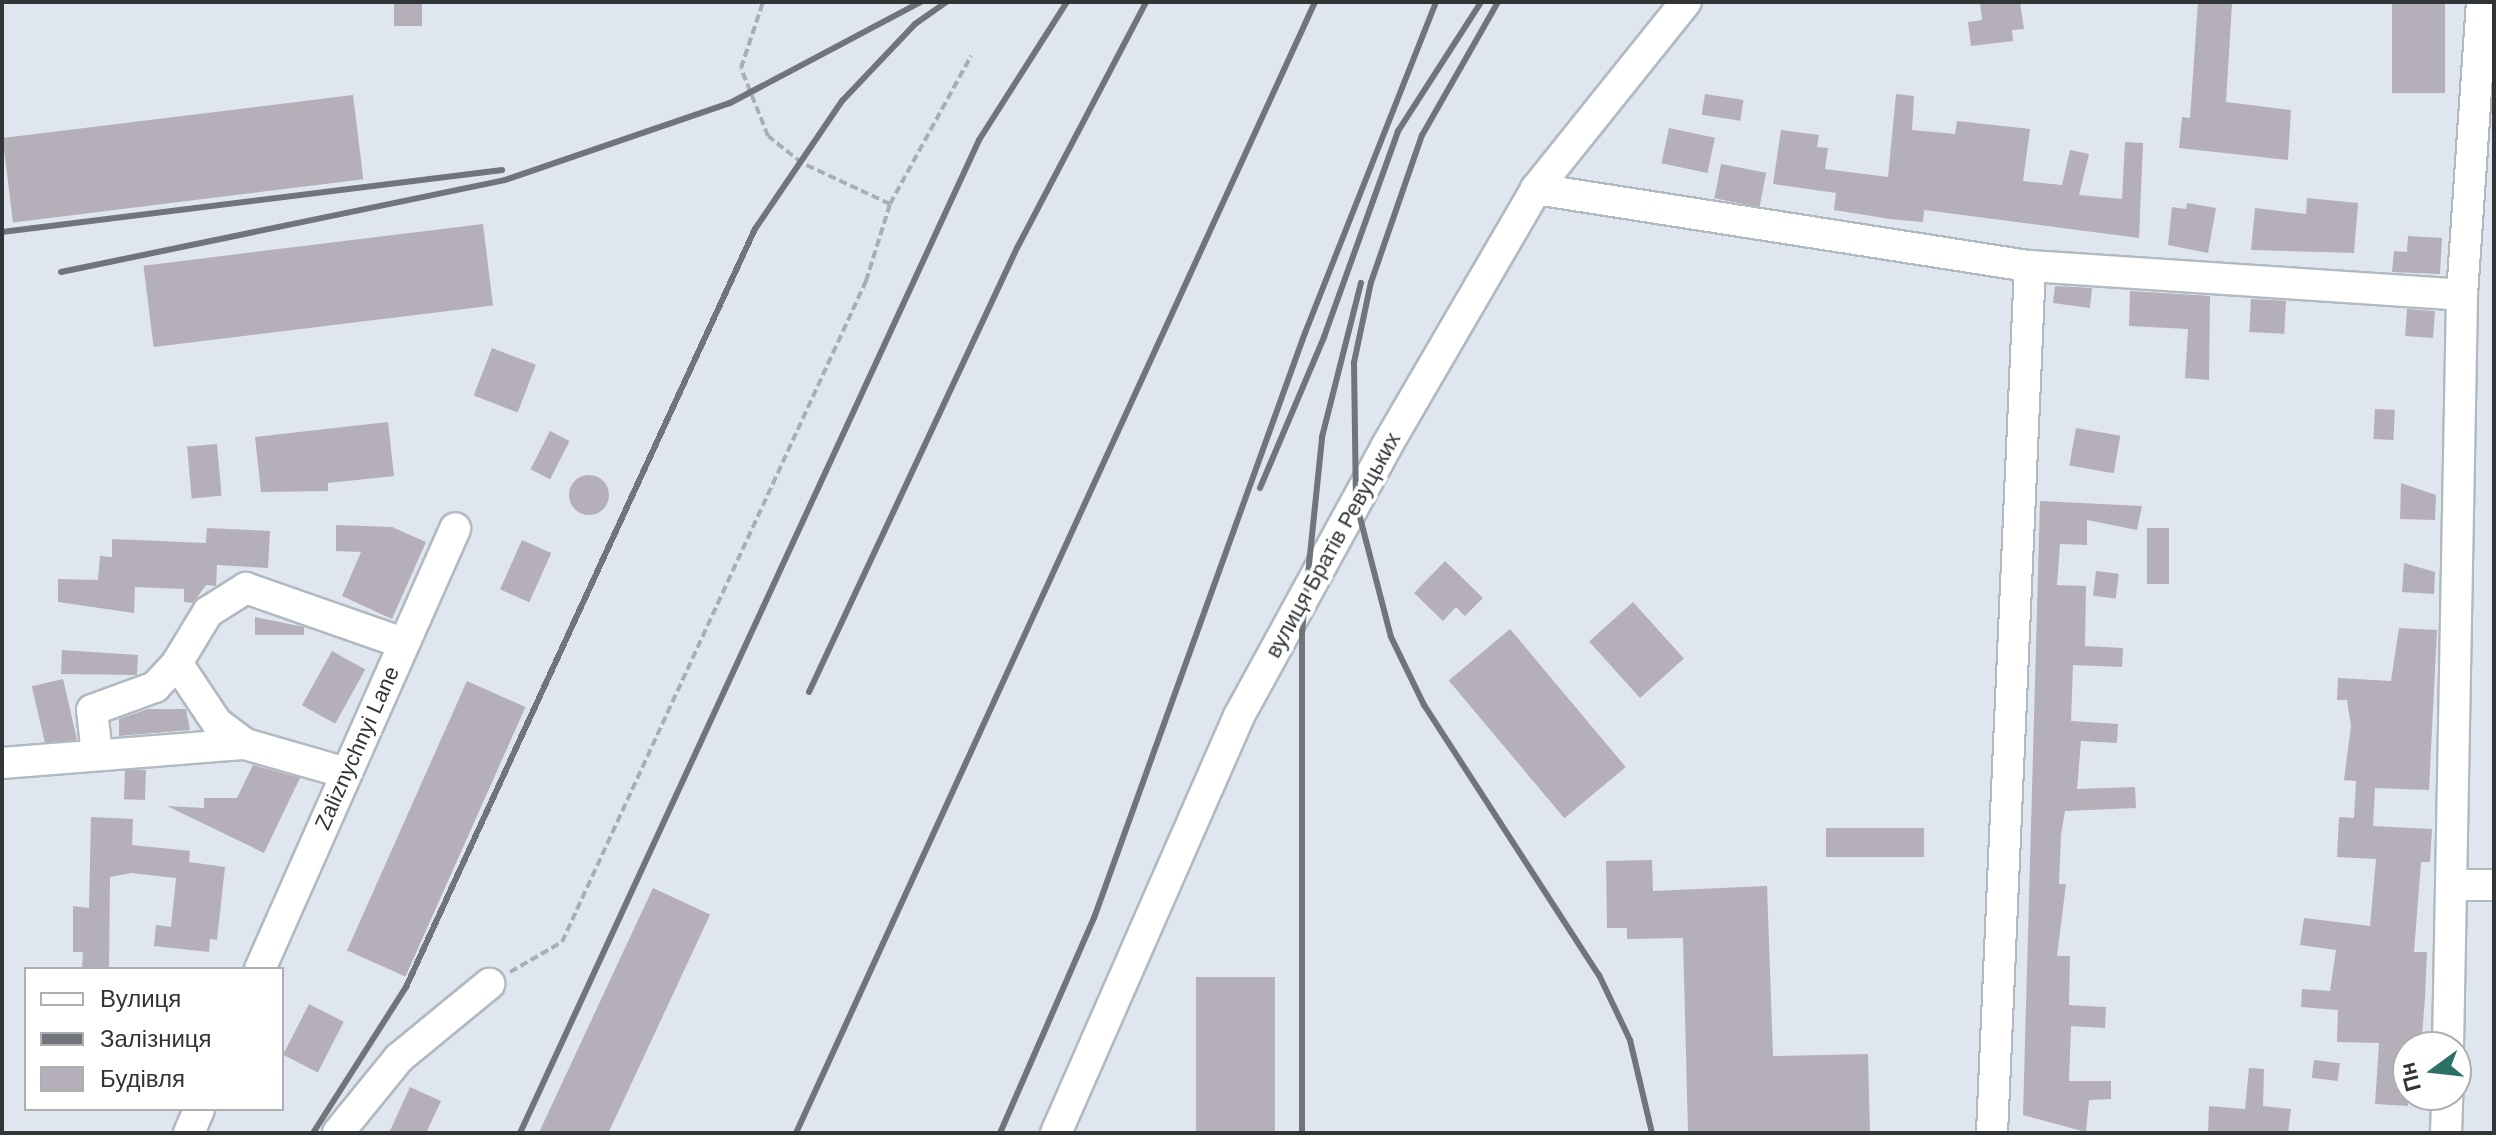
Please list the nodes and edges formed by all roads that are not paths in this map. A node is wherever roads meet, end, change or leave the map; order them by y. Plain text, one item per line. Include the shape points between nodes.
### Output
1 (1686, 2) edge
2 (2482, 2) edge
3 (1536, 189) junction
4 (2030, 266) junction
5 (2462, 295) junction
6 (455, 528) dead end
7 (403, 643) junction
8 (177, 663) junction
9 (245, 744) junction
10 (97, 755) junction
11 (2, 763) edge
12 (346, 773) junction
13 (2452, 885) junction
14 (2494, 885) edge
15 (261, 967) edge
16 (489, 984) road end
17 (2448, 1031) edge
18 (198, 1111) edge
19 (2447, 1111) edge
20 (189, 1133) edge
21 (338, 1133) edge
22 (1056, 1133) edge
23 (1992, 1133) edge
24 (2446, 1133) edge

1 - 3 street, вулиця Братів Ревуцьких
2 - 5 street
3 - 4 street
3 - 22 street, вулиця Братів Ревуцьких via 1239,716
4 - 5 street
4 - 23 street
5 - 13 street
6 - 7 street, Zaliznychnyi Lane
7 - 8 street via 246,588 208,612
7 - 12 street, Zaliznychnyi Lane
8 - 9 street via 217,723
8 - 10 street via 155,687 92,710
9 - 10 street
9 - 12 street
10 - 11 street
12 - 15 street, Zaliznychnyi Lane
13 - 14 street
13 - 17 street
16 - 21 street via 399,1058
18 - 20 street
19 - 24 street

